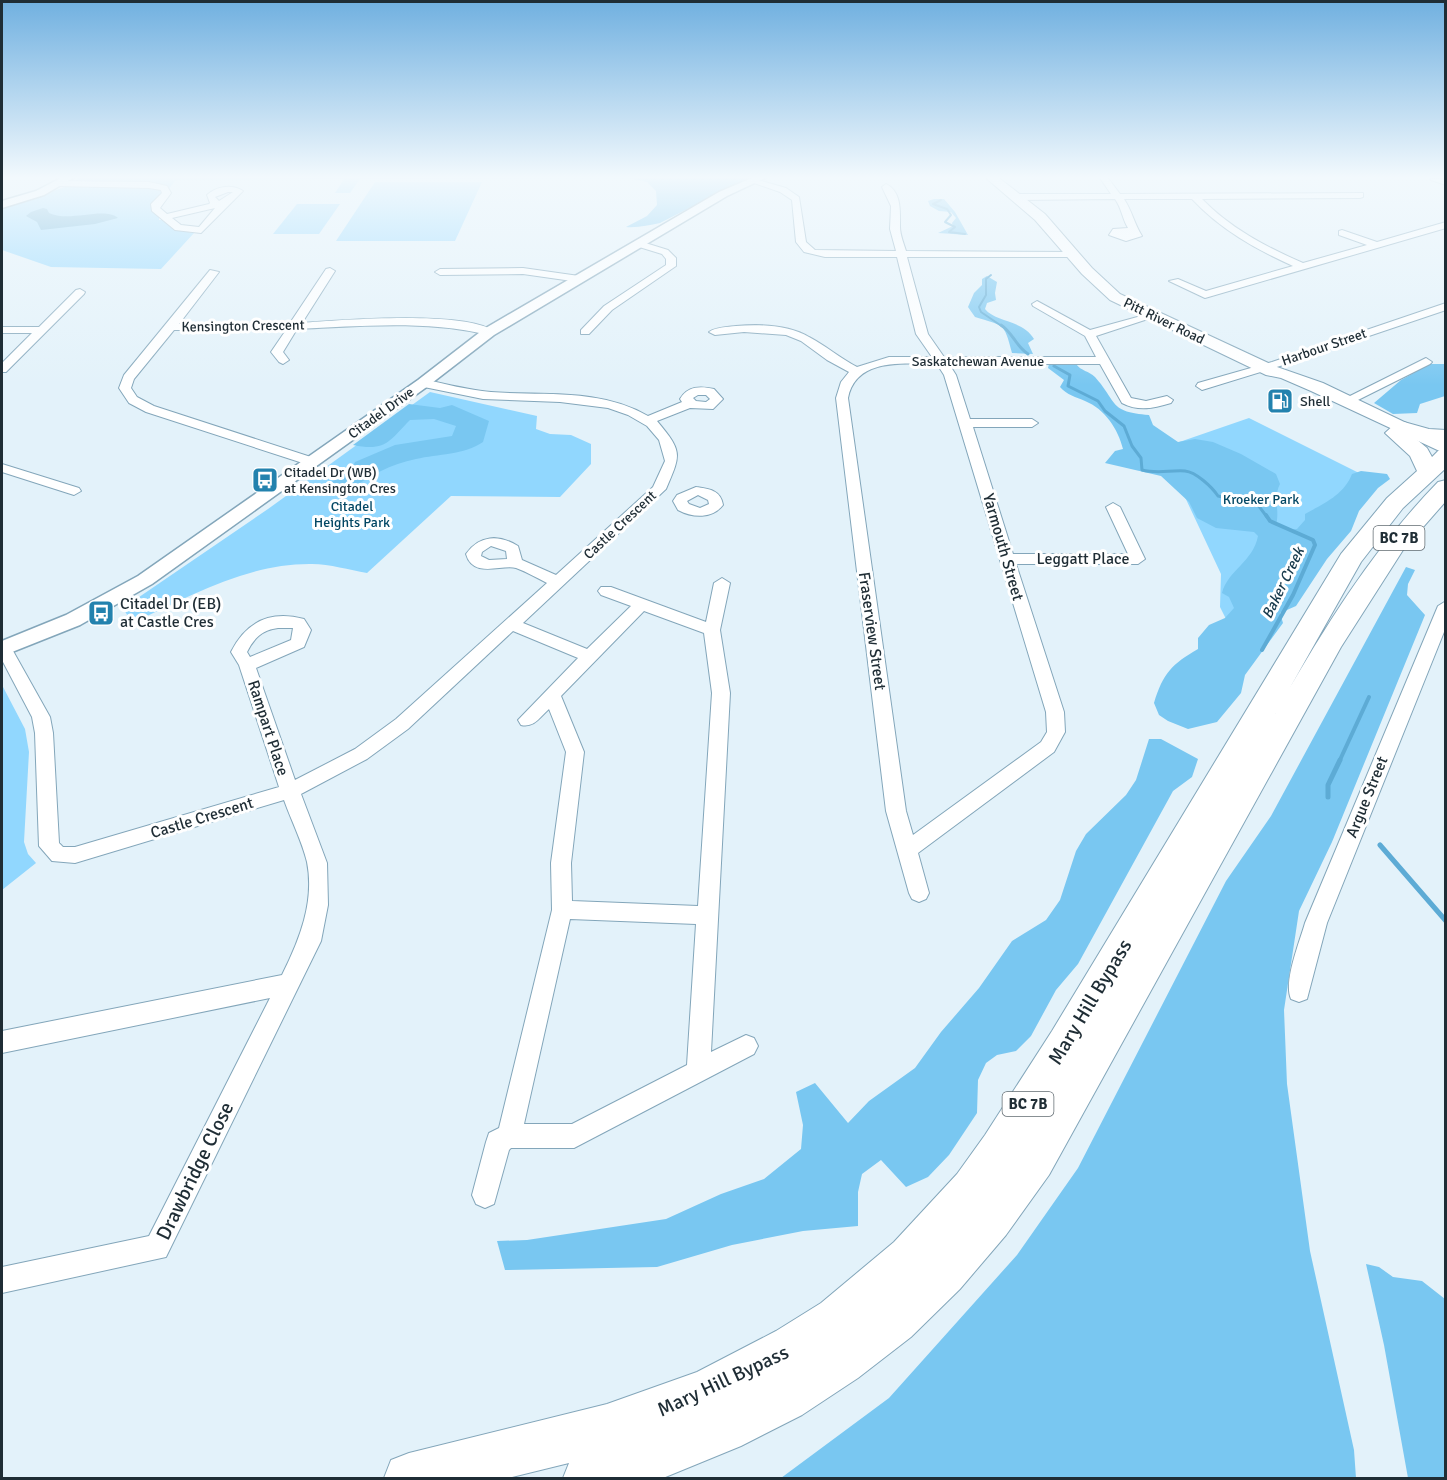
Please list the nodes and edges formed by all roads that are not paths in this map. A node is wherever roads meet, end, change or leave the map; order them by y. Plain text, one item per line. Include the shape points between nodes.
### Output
1 (634, 247) edge
2 (649, 247) edge
3 (803, 247) edge
4 (902, 247) edge
5 (1065, 247) edge
6 (1260, 247) edge
7 (1369, 247) edge
8 (1071, 254) junction
9 (904, 255) junction
10 (1304, 267) junction
11 (330, 271) dead end
12 (214, 272) dead end
13 (440, 272) dead end
14 (579, 279) junction
15 (1174, 281) dead end
16 (80, 292) dead end
17 (1037, 304) dead end
18 (1446, 306) edge
19 (1152, 316) junction
20 (294, 326) junction
21 (171, 327) junction
22 (2, 330) edge
23 (42, 330) junction
24 (489, 332) junction
25 (585, 332) dead end
26 (715, 332) dead end
27 (1089, 334) junction
28 (283, 360) dead end
29 (1103, 360) junction
30 (939, 361) junction
31 (1426, 362) dead end
32 (2, 369) edge
33 (1267, 369) junction
34 (855, 371) junction
35 (423, 383) junction
36 (1202, 386) dead end
37 (1167, 400) dead end
38 (1327, 400) junction
39 (1346, 401) junction
40 (689, 404) dead end
41 (646, 421) junction
42 (966, 423) junction
43 (1032, 423) dead end
44 (1400, 430) junction
45 (1446, 436) edge
46 (312, 462) junction
47 (1442, 463) edge
48 (2, 468) edge
49 (659, 489) junction
50 (74, 491) dead end
51 (682, 498) dead end
52 (1113, 507) dead end
53 (1008, 559) junction
54 (515, 562) dead end
55 (558, 582) junction
56 (722, 583) dead end
57 (606, 591) dead end
58 (642, 604) junction
59 (1446, 606) edge
60 (511, 624) junction
61 (712, 630) junction
62 (2, 648) edge
63 (590, 657) junction
64 (247, 664) dead end
65 (552, 695) junction
66 (527, 720) dead end
67 (290, 792) junction
68 (906, 851) junction
69 (919, 893) dead end
70 (562, 910) junction
71 (708, 915) junction
72 (288, 984) junction
73 (1299, 992) dead end
74 (2, 1042) edge
75 (746, 1046) dead end
76 (698, 1069) junction
77 (509, 1136) junction
78 (485, 1195) dead end
79 (2, 1280) edge
80 (409, 1479) edge
81 (588, 1479) edge

1 - 14 street, Citadel Drive
2 - 25 street via 665,252 671,258 671,266 608,308
3 - 9 street via 810,252
4 - 9 street, Yarmouth Street
5 - 8 main road, Pitt River Road
6 - 10 street
7 - 10 street
8 - 9 street
8 - 19 main road, Pitt River Road via 1115,297
9 - 30 street, Yarmouth Street via 922,334
10 - 15 street via 1205,295
11 - 20 street
12 - 21 street
13 - 14 street via 523,271
14 - 24 street, Citadel Drive
16 - 23 street
17 - 27 street
18 - 33 street, Harbour Street
19 - 27 street
19 - 33 main road, Pitt River Road
20 - 21 street, Kensington Crescent
20 - 24 street, Kensington Crescent via 423,322
20 - 28 street via 277,352
21 - 46 street, Kensington Crescent via 128,378 125,388 133,400
22 - 23 street
23 - 32 street
24 - 35 street, Citadel Drive
26 - 34 street via 798,331 831,358
27 - 29 street
29 - 30 street, Saskatchewan Avenue
29 - 37 street via 1126,400 1146,406
30 - 34 street, Saskatchewan Avenue via 889,361
30 - 42 street, Yarmouth Street via 950,375
31 - 39 street
33 - 36 street, Harbour Street
33 - 38 main road, Pitt River Road
33 - 39 main road, Pitt River Road
34 - 68 street, Fraserview Street via 843,385 842,398 896,811
35 - 41 street, Castle Crescent via 489,396 603,403 633,412
35 - 46 street, Citadel Drive
38 - 39 main road
38 - 44 main road, Pitt River Road
39 - 44 main road, Pitt River Road
40 - 41 street
41 - 49 street, Castle Crescent via 659,429 668,444 672,463
42 - 43 street
42 - 53 street, Yarmouth Street
44 - 45 highway
44 - 47 highway via 1419,453
46 - 62 street, Citadel Drive via 146,579 73,620
47 - 80 highway, Mary Hill Bypass / BC 7B via 1395,503 1345,568 1000,1150 972,1189 910,1258 837,1319 755,1370 708,1392 607,1429
47 - 81 highway, Mary Hill Bypass / BC 7B via 1402,535 1296,702 1034,1160 986,1228 958,1261 891,1325 811,1383 718,1432
48 - 50 street
49 - 51 street
49 - 55 street, Castle Crescent
52 - 53 street, Leggatt Place via 1138,559
53 - 68 street, Yarmouth Street via 1054,712 1056,732 1048,747
54 - 55 street
55 - 60 street, Castle Crescent
56 - 61 street
57 - 58 street
58 - 61 street
58 - 63 street
59 - 73 street, Argue Street via 1316,924
60 - 63 street
60 - 67 street, Castle Crescent via 402,724 362,754
61 - 71 street via 722,693
62 - 67 street, Castle Crescent via 40,717 49,846 59,855 75,855
63 - 65 street
64 - 67 street, Rampart Place
65 - 66 street
65 - 70 street via 575,752 561,863
67 - 72 street, Drawbridge Close via 317,863 318,905 310,941
68 - 69 street, Fraserview Street
70 - 71 street
70 - 77 street
71 - 76 street
72 - 74 street
72 - 79 street, Drawbridge Close via 157,1248
75 - 76 street
76 - 77 street via 574,1136
77 - 78 street via 498,1142

